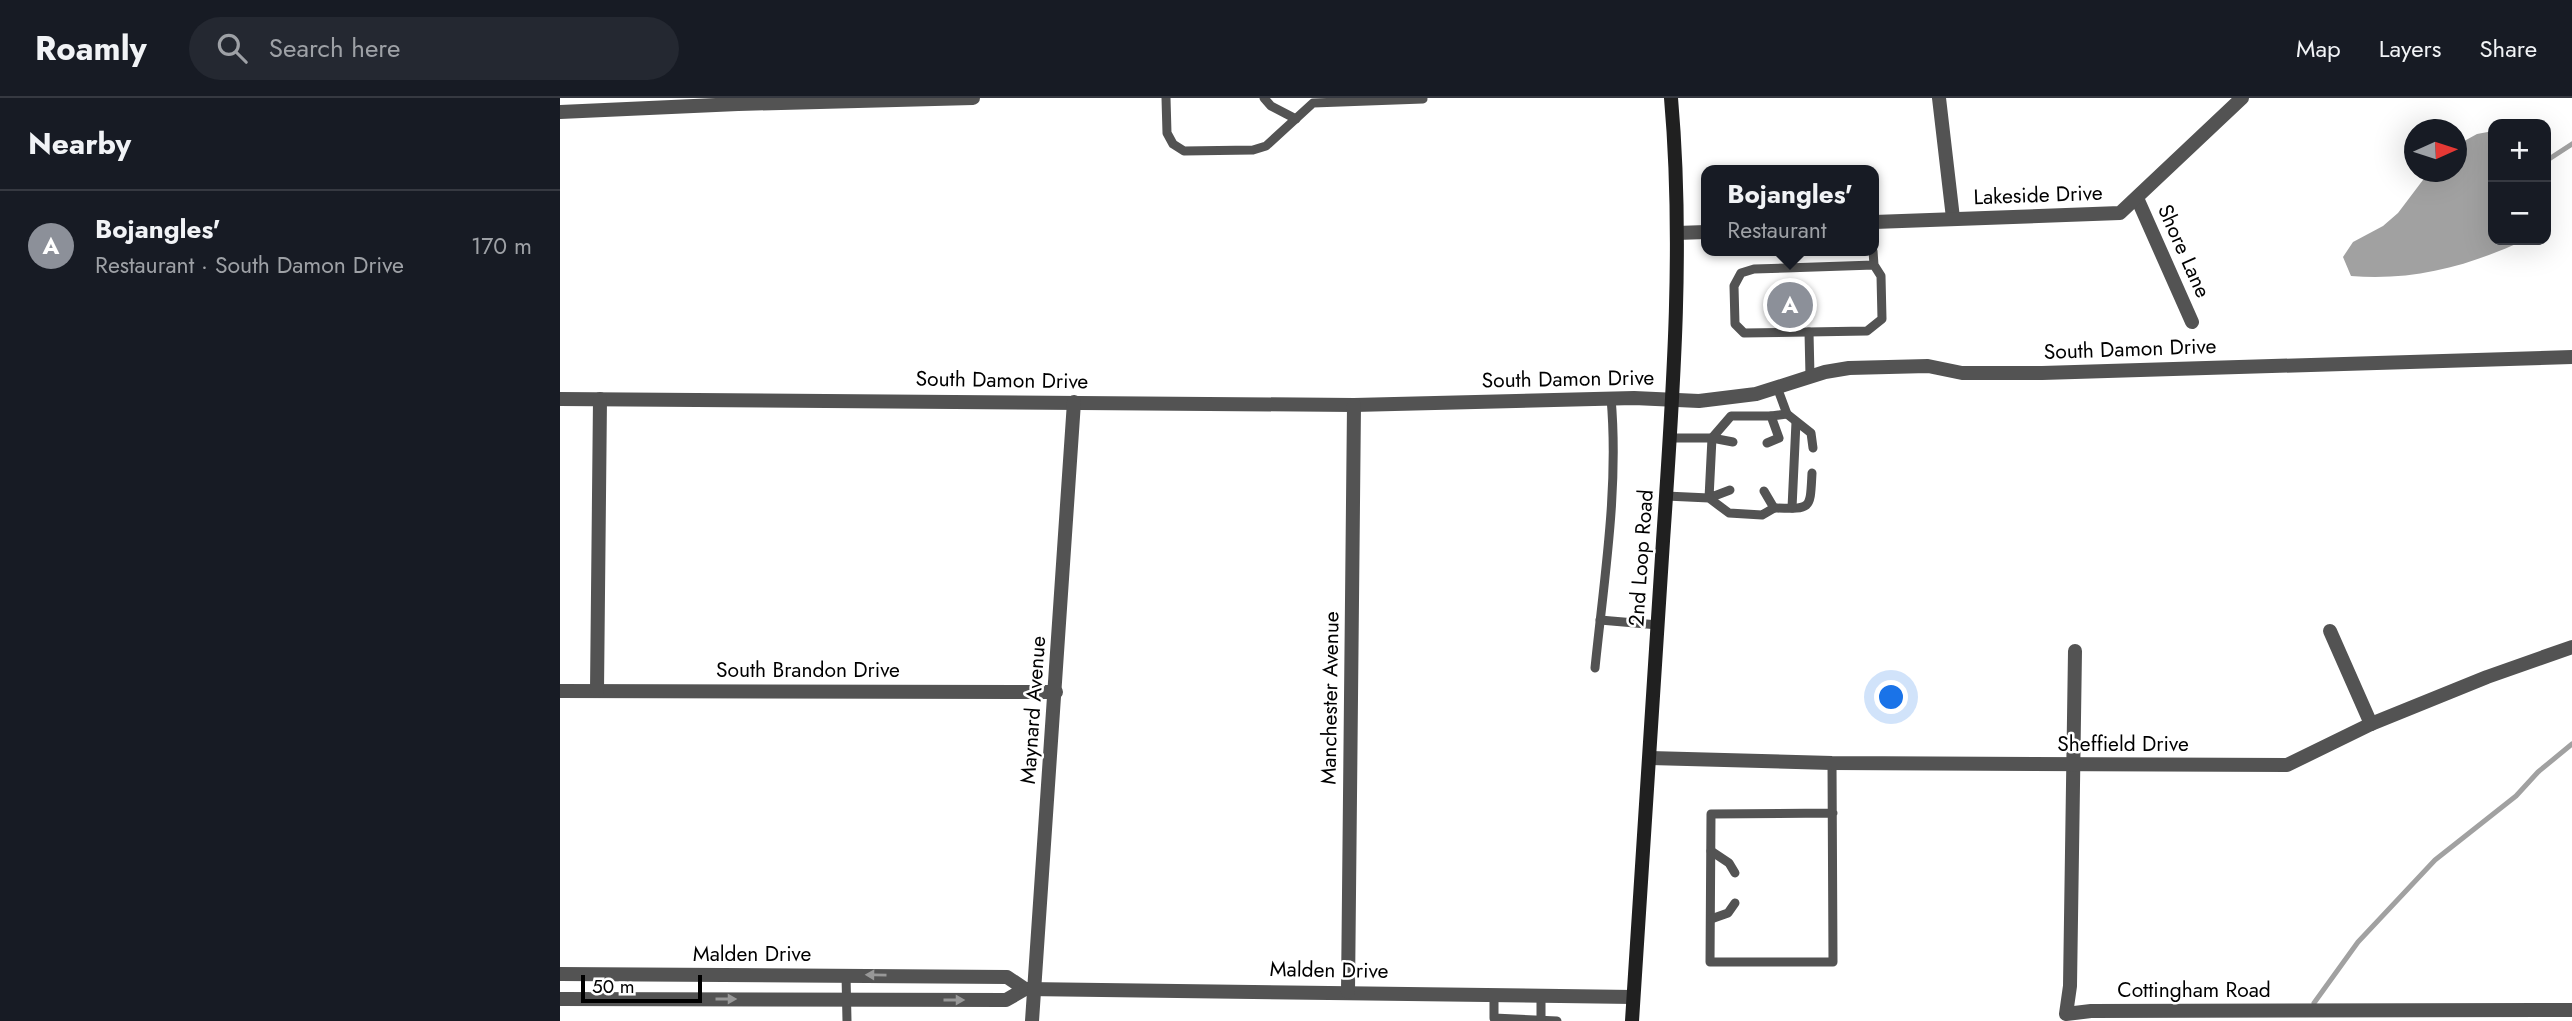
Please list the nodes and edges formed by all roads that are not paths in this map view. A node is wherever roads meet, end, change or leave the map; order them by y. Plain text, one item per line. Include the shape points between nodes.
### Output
1 (973, 98) edge
2 (1166, 98) edge
3 (1264, 98) edge
4 (1671, 98) edge
5 (1939, 98) edge
6 (2242, 98) edge
7 (1423, 99) edge
8 (716, 101) edge
9 (560, 112) edge
10 (1296, 119) junction
11 (2137, 198) junction
12 (1953, 218) junction
13 (1879, 222) edge
14 (1701, 232) edge
15 (1676, 233) junction
16 (1873, 256) edge
17 (1874, 265) junction
18 (2192, 322) dead end
19 (1809, 332) junction
20 (2572, 357) edge
21 (1810, 376) junction
22 (1777, 387) junction
23 (1611, 398) junction
24 (560, 399) edge
25 (600, 399) junction
26 (1673, 399) junction
27 (1074, 402) junction
28 (1354, 405) junction
29 (1787, 414) junction
30 (1771, 416) junction
31 (1796, 422) junction
32 (1670, 438) junction
33 (1779, 438) junction
34 (1712, 439) junction
35 (1795, 439) junction
36 (1733, 442) dead end
37 (1767, 443) dead end
38 (1813, 448) dead end
39 (1812, 473) dead end
40 (1730, 490) dead end
41 (1764, 491) dead end
42 (1666, 496) junction
43 (1709, 498) junction
44 (1774, 508) junction
45 (1792, 508) junction
46 (1600, 620) junction
47 (1658, 625) junction
48 (2330, 631) dead end
49 (2572, 647) edge
50 (2075, 651) dead end
51 (1595, 668) dead end
52 (560, 691) edge
53 (597, 691) junction
54 (1056, 692) junction
55 (2371, 724) junction
56 (1650, 758) junction
57 (1832, 763) junction
58 (2073, 764) junction
59 (1833, 813) junction
60 (1711, 851) junction
61 (1735, 873) dead end
62 (1735, 903) dead end
63 (1711, 919) junction
64 (560, 974) edge
65 (846, 975) junction
66 (1030, 988) junction
67 (1348, 992) junction
68 (1494, 994) junction
69 (1541, 995) junction
70 (1633, 997) junction
71 (560, 999) edge
72 (847, 1000) junction
73 (2572, 1010) edge
74 (847, 1021) edge
75 (1032, 1021) edge
76 (1541, 1021) edge
77 (1557, 1021) edge
78 (1632, 1021) edge

1 - 8 street
2 - 10 lane via 1167,134 1184,151 1253,150 1266,146
3 - 10 lane
4 - 15 main road, 2nd Loop Road
5 - 12 street
6 - 11 street, Lakeside Drive
7 - 10 lane via 1313,103
8 - 9 street
11 - 12 street, Lakeside Drive via 2120,213
11 - 18 street, Shore Lane
12 - 13 street, Lakeside Drive
14 - 15 street
15 - 26 main road, 2nd Loop Road
16 - 17 lane
17 - 19 lane via 1881,276 1881,319 1867,331
17 - 19 lane via 1754,268 1741,273 1734,286 1735,324 1744,333
19 - 21 lane
20 - 21 street, South Damon Drive via 2006,374 1883,366
21 - 22 street, South Damon Drive
22 - 26 street, South Damon Drive via 1729,398
22 - 29 lane
23 - 26 street, South Damon Drive
23 - 28 street, South Damon Drive
23 - 46 lane via 1614,453
24 - 25 street, South Damon Drive
25 - 27 street, South Damon Drive
25 - 53 street
26 - 32 main road, 2nd Loop Road
27 - 28 street, South Damon Drive
27 - 54 street, Maynard Avenue
28 - 67 street, Manchester Avenue
29 - 30 lane
29 - 31 lane
30 - 33 lane
30 - 34 lane via 1731,416
31 - 35 lane
31 - 38 lane via 1811,433
32 - 34 lane
32 - 42 main road, 2nd Loop Road
33 - 35 lane
33 - 37 lane
34 - 36 lane
34 - 43 lane
35 - 45 lane
39 - 45 lane via 1811,502
40 - 43 lane
41 - 44 lane
42 - 43 lane
42 - 47 main road, 2nd Loop Road
43 - 44 lane via 1729,513 1762,515
44 - 45 lane
46 - 47 lane
46 - 51 lane
47 - 56 main road, 2nd Loop Road
48 - 55 street
49 - 55 street, Sheffield Drive
50 - 58 street
52 - 53 street, South Brandon Drive
53 - 54 street, South Brandon Drive
54 - 66 street, Maynard Avenue
55 - 58 street, Sheffield Drive via 2287,765
56 - 57 street, Sheffield Drive
56 - 70 main road, 2nd Loop Road
57 - 58 street, Sheffield Drive
57 - 59 lane
58 - 73 street, Cottingham Road via 2066,1014
59 - 60 lane via 1711,814
59 - 63 lane via 1833,962 1710,962
60 - 61 lane
60 - 63 lane
62 - 63 lane via 1728,914
64 - 65 street, Malden Drive
66 -> 65 street, Malden Drive via 1007,977
65 - 72 lane
66 - 67 street, Malden Drive
72 -> 66 street, Malden Drive via 1006,1000
66 - 75 street, Maynard Avenue
67 - 68 street, Malden Drive
68 - 69 street, Malden Drive
68 - 76 lane via 1494,1018
69 - 70 street, Malden Drive
69 - 76 lane
70 - 78 main road, 2nd Loop Road
71 -> 72 street, Malden Drive
72 - 74 lane
76 - 77 lane

